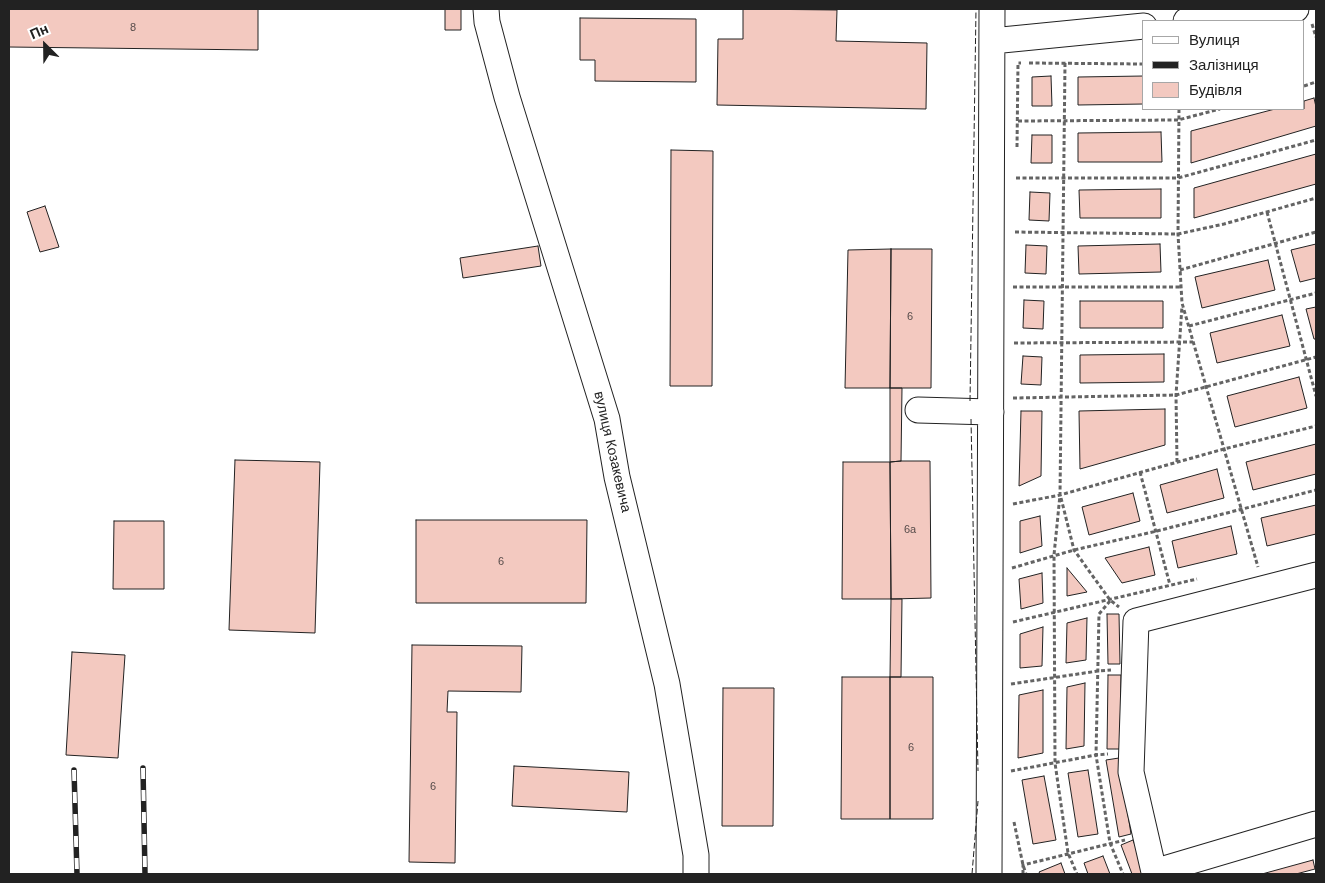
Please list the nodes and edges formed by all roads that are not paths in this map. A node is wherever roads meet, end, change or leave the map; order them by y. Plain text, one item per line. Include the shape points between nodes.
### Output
1 (486, 9) edge
2 (992, 9) edge
3 (1296, 9) edge
4 (1195, 20) edge
5 (1142, 26) edge
6 (992, 42) junction
7 (1000, 405) junction
8 (918, 410) dead end
9 (1316, 575) edge
10 (1316, 824) edge
11 (696, 874) edge
12 (989, 874) edge

1 - 11 street, вулиця Козакевича via 507,97 607,419 617,477 667,684 696,855
2 - 6 street
3 - 4 street
5 - 6 street
6 - 7 street
7 - 8 street
7 - 12 street
9 - 10 street via 1261,577 1176,610 1136,621 1131,772 1154,872

